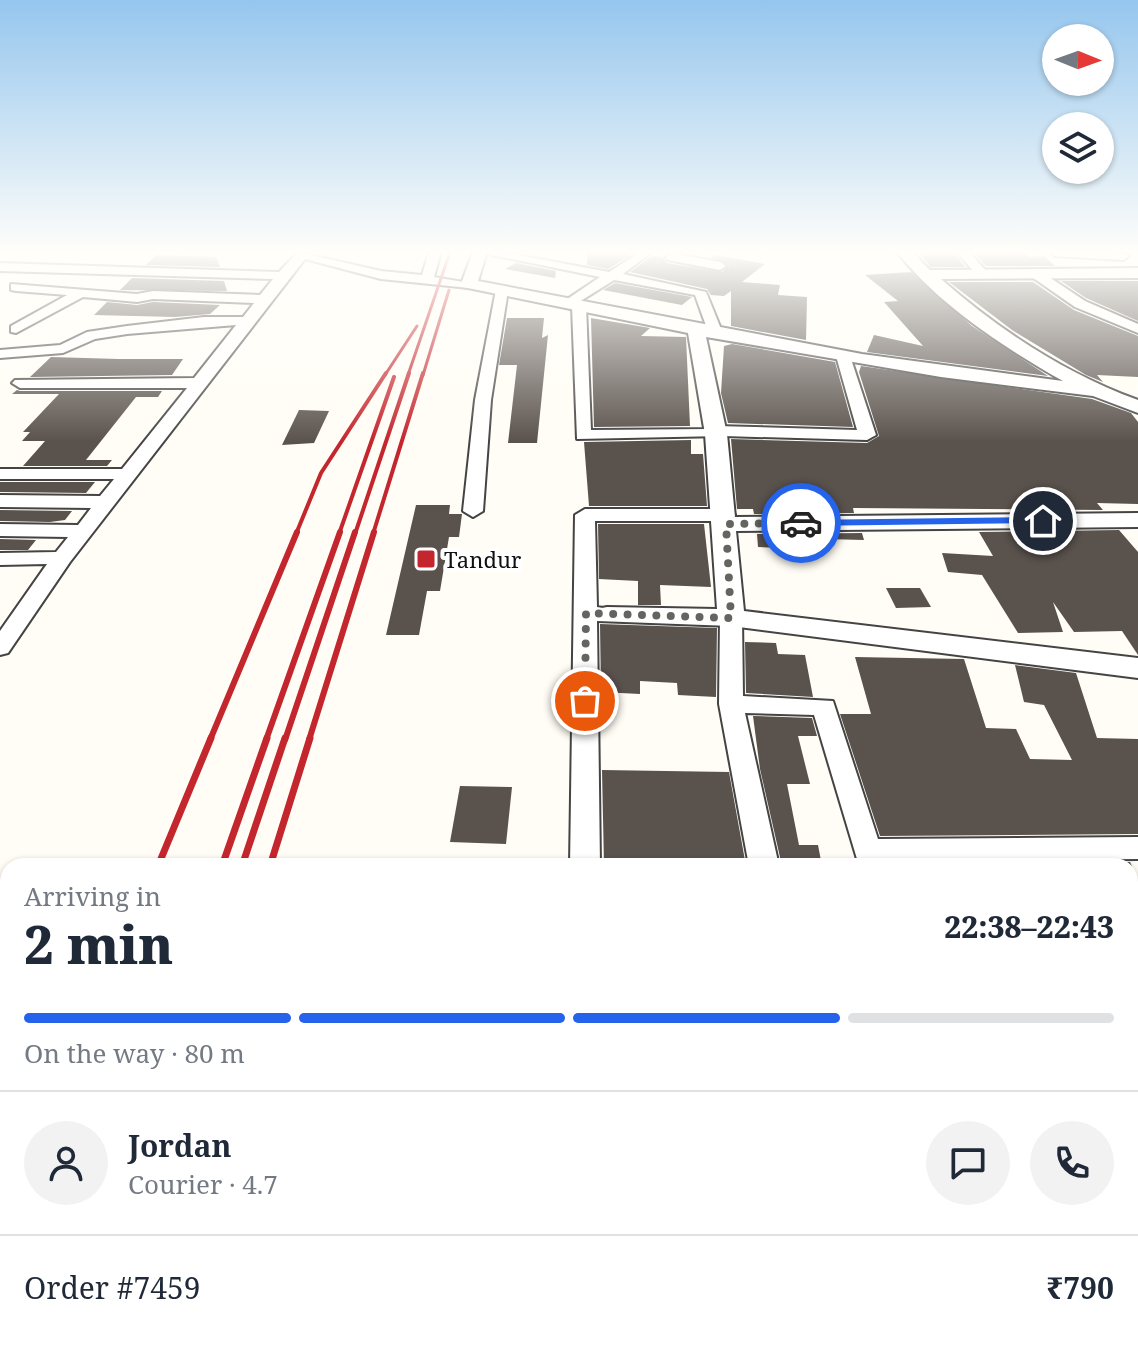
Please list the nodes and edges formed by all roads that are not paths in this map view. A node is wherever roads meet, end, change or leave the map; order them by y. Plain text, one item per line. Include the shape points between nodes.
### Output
1 (41, 315) edge
2 (250, 315) edge
3 (498, 315) edge
4 (574, 315) edge
5 (623, 315) edge
6 (703, 315) edge
7 (977, 315) edge
8 (1106, 315) edge
9 (246, 321) junction
10 (16, 329) dead end
11 (1138, 329) edge
12 (706, 332) junction
13 (0, 354) edge
14 (843, 356) junction
15 (20, 383) dead end
16 (198, 383) junction
17 (1100, 391) junction
18 (1138, 407) edge
19 (716, 432) junction
20 (0, 474) edge
21 (128, 474) junction
22 (0, 501) edge
23 (106, 502) junction
24 (473, 511) dead end
25 (726, 520) junction
26 (1138, 520) edge
27 (0, 530) edge
28 (84, 531) junction
29 (62, 558) junction
30 (0, 559) edge
31 (596, 614) junction
32 (731, 618) junction
33 (0, 648) edge
34 (1138, 668) edge
35 (731, 704) junction
36 (1138, 848) edge
37 (585, 858) edge
38 (762, 858) edge

1 - 10 street
2 - 9 street
3 - 24 street
4 - 19 street via 583,435
5 - 12 street
6 - 12 street
7 - 17 street
8 - 11 street
9 - 13 street via 127,330 92,335 63,349
9 - 16 street
12 - 14 street
12 - 19 street
14 - 17 street
14 - 19 street via 867,435
15 - 16 street
16 - 21 street
17 - 18 street
19 - 25 street
20 - 21 street
21 - 23 street
22 - 23 street
23 - 28 street
25 - 26 street
25 - 31 street via 585,515
25 - 32 street
27 - 28 street
28 - 29 street
29 - 30 street
29 - 33 street
31 - 32 street
31 - 37 street
32 - 34 street
32 - 35 street
35 - 36 street via 824,707 867,851
35 - 38 street

